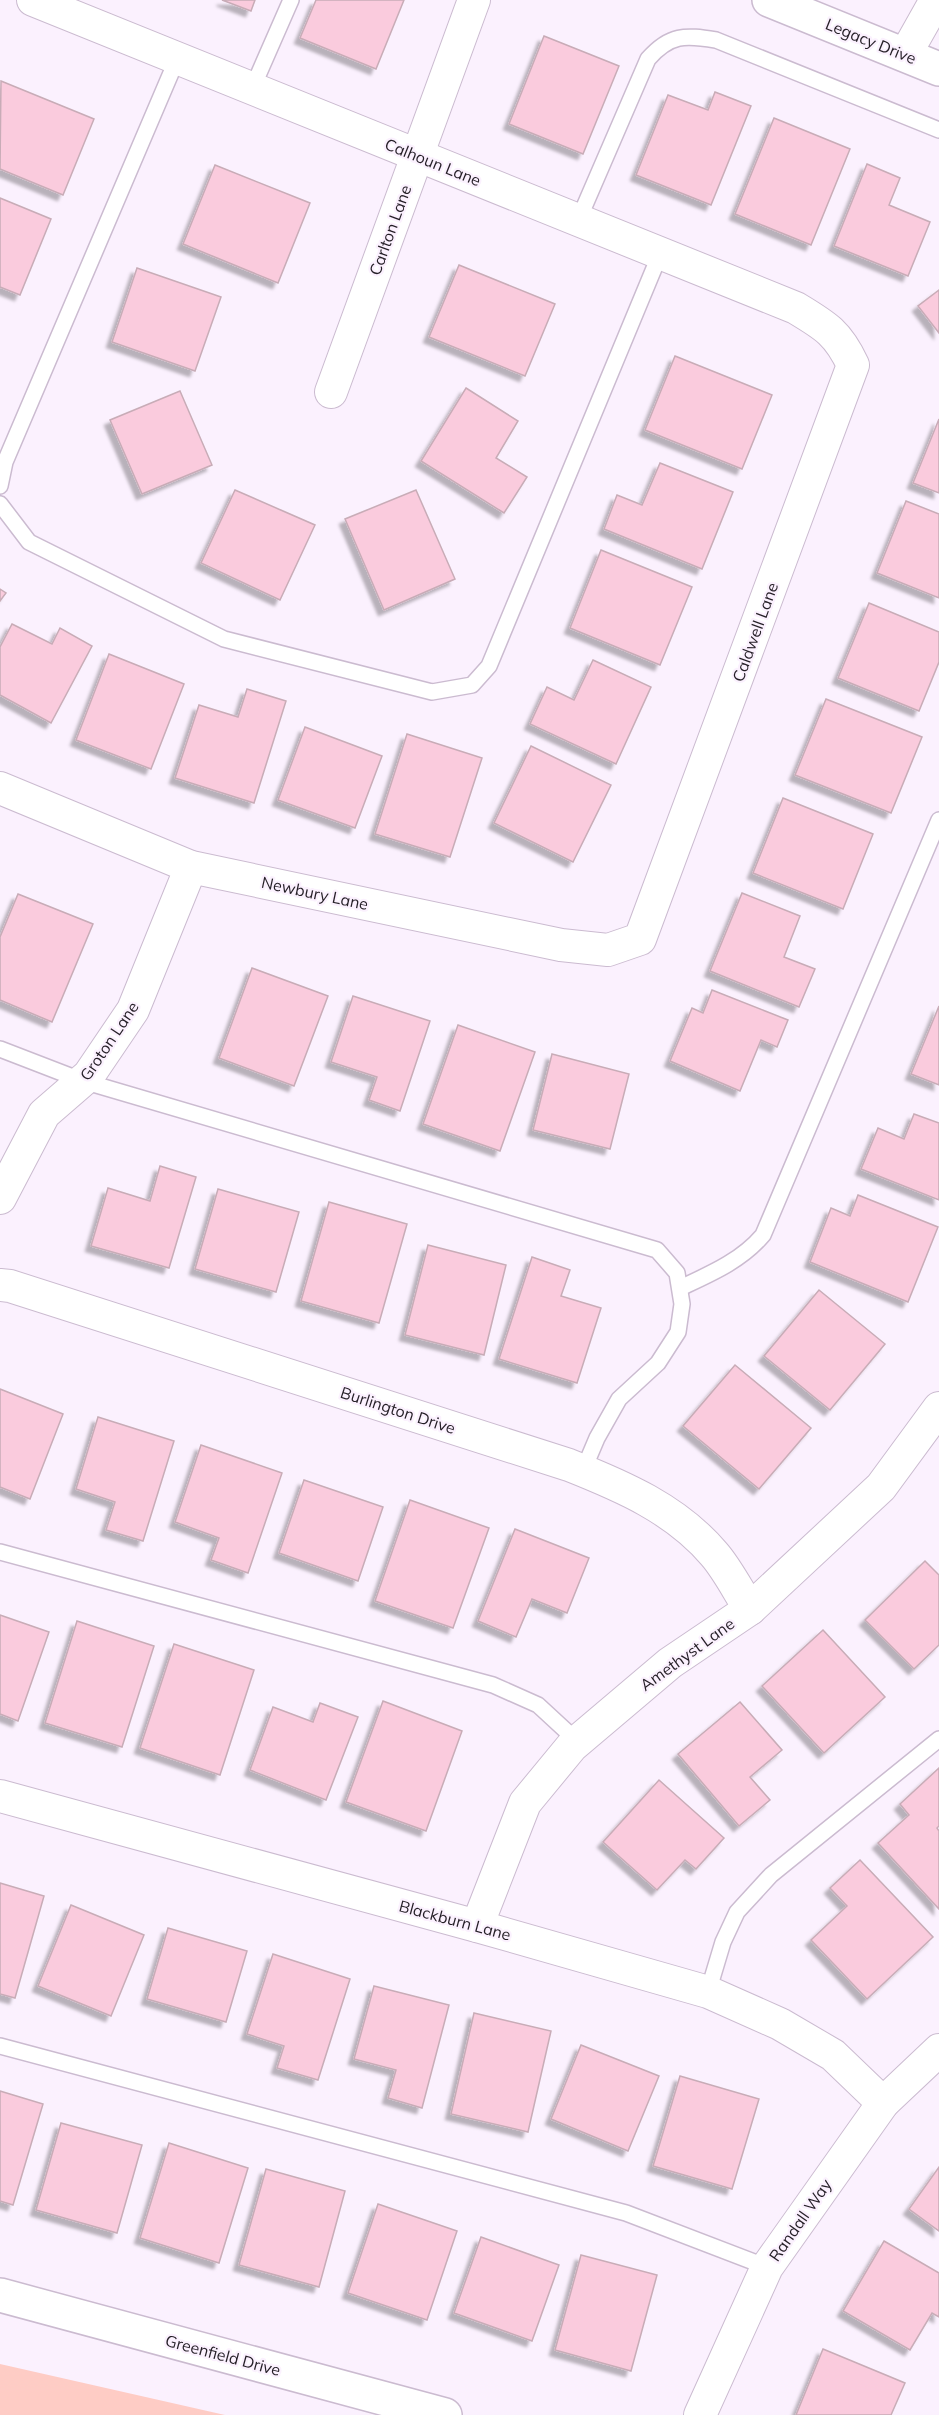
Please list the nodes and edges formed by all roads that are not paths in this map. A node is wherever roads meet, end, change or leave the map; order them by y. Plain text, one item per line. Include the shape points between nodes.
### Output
1 (33, 0) edge
2 (291, 0) edge
3 (474, 0) edge
4 (769, 0) edge
5 (936, 0) edge
6 (905, 55) junction
7 (177, 59) junction
8 (939, 69) edge
9 (252, 89) junction
10 (939, 130) edge
11 (418, 156) junction
12 (578, 221) junction
13 (660, 254) junction
14 (830, 328) joint
15 (331, 392) dead end
16 (0, 486) edge
17 (0, 504) edge
18 (0, 788) edge
19 (939, 820) edge
20 (191, 867) junction
21 (640, 939) joint
22 (0, 1049) edge
23 (83, 1081) junction
24 (0, 1198) edge
25 (0, 1285) edge
26 (680, 1288) junction
27 (939, 1408) edge
28 (583, 1471) junction
29 (0, 1552) edge
30 (750, 1609) junction
31 (939, 1739) edge
32 (577, 1741) junction
33 (0, 1796) edge
34 (477, 1926) junction
35 (708, 1992) junction
36 (0, 2046) edge
37 (939, 2050) edge
38 (883, 2103) junction
39 (767, 2267) junction
40 (0, 2295) edge
41 (445, 2415) edge
42 (700, 2415) edge

1 - 7 street, Calhoun Lane
2 - 9 lane
3 - 11 street, Carlton Lane
4 - 6 street, Legacy Drive
5 - 6 street
6 - 8 street, Legacy Drive
7 - 9 street, Calhoun Lane
7 - 16 lane via 5,462
9 - 11 street, Calhoun Lane
10 - 12 lane via 716,39 679,37 656,49 648,59
11 - 12 street, Calhoun Lane
11 - 15 street, Carlton Lane
12 - 13 street, Calhoun Lane
13 - 14 street, Calhoun Lane via 796,308
13 - 17 lane via 489,666 472,685 432,692 224,639 29,542
14 - 21 street, Caldwell Lane via 843,343 853,365
18 - 20 street, Newbury Lane
19 - 26 lane via 763,1235 733,1262
20 - 21 street, Newbury Lane via 561,945 608,950
20 - 23 street, Groton Lane via 134,1010
22 - 23 lane
23 - 24 street, Groton Lane via 44,1114
23 - 26 lane via 657,1250 677,1272
25 - 28 street, Burlington Drive
26 - 28 lane via 678,1332 658,1363 618,1399
27 - 30 street, Amethyst Lane via 881,1487
28 - 30 street, Burlington Drive via 667,1511 714,1554
29 - 32 lane via 493,1685 538,1705
30 - 32 street, Amethyst Lane via 670,1663
31 - 35 lane via 764,1882 737,1912
32 - 34 street, Amethyst Lane via 525,1803
33 - 34 street, Blackburn Lane
34 - 35 street, Blackburn Lane
35 - 38 street, Blackburn Lane via 780,2024 833,2055
36 - 39 lane via 626,2213
37 - 38 street, Randall Way
38 - 39 street, Randall Way
39 - 42 street, Randall Way
40 - 41 street, Greenfield Drive

